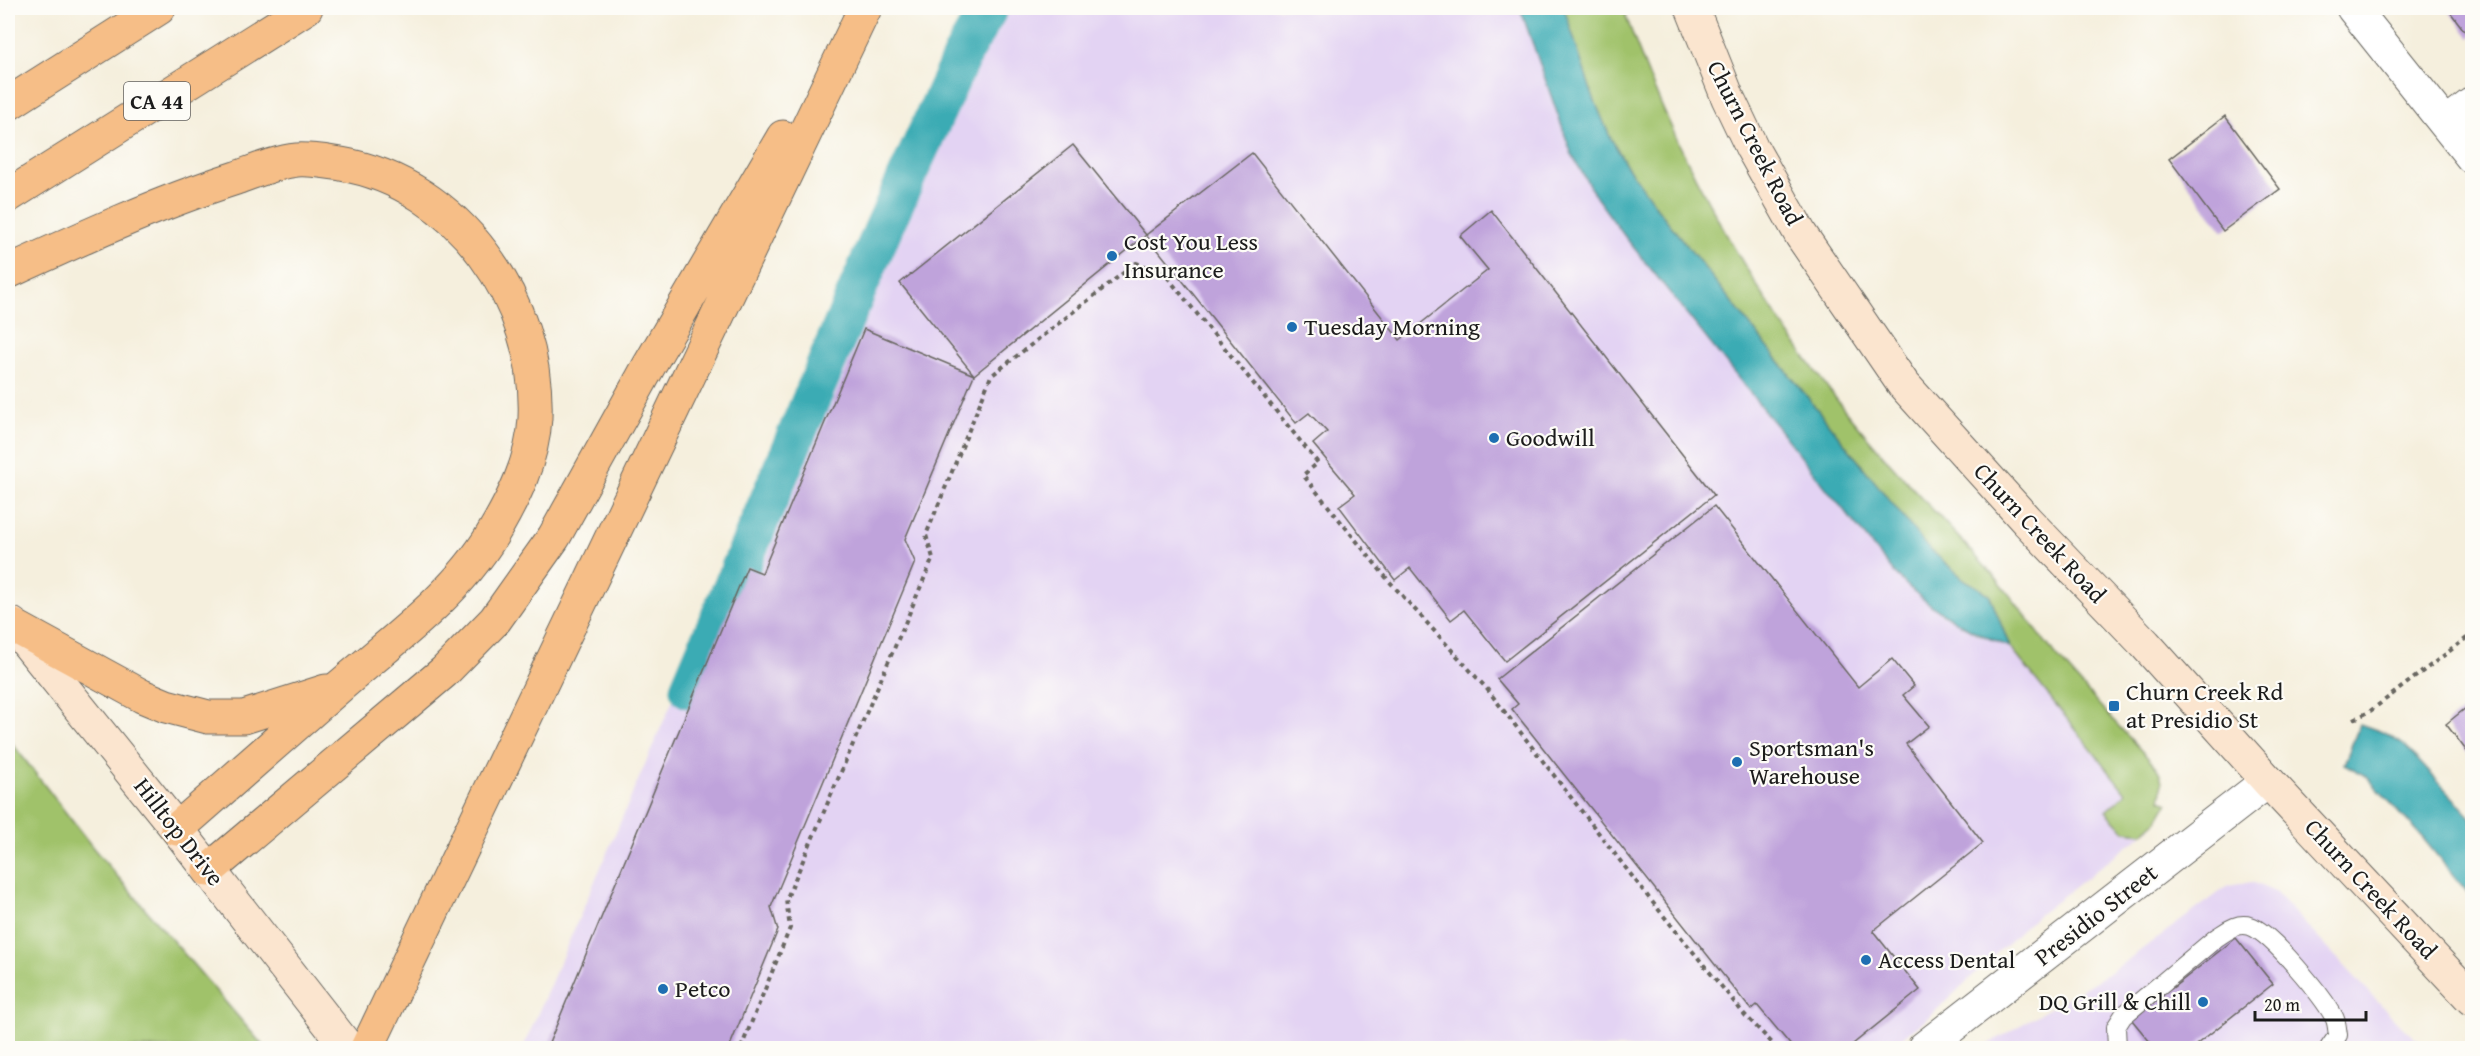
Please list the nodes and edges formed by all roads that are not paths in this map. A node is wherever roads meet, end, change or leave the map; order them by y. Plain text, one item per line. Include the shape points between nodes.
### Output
1 (159, 8) edge
2 (306, 8) edge
3 (863, 8) edge
4 (1692, 8) edge
5 (2353, 8) edge
6 (12, 99) edge
7 (2472, 104) edge
8 (2446, 124) junction
9 (2472, 157) edge
10 (8, 196) edge
11 (8, 272) edge
12 (11, 622) edge
13 (341, 685) junction
14 (2268, 781) junction
15 (177, 829) junction
16 (209, 870) junction
17 (2472, 999) edge
18 (348, 1048) edge
19 (367, 1048) edge
20 (1924, 1048) edge
21 (2117, 1048) edge
22 (2329, 1048) edge

1 - 6 highway
2 - 10 highway, CA 44
3 - 16 highway via 745,200 554,537 495,620 444,672
3 - 19 highway
4 - 14 main road, Churn Creek Road via 1752,148 1801,235 1903,384
5 - 8 street
7 - 8 street
8 - 9 street
11 - 13 highway via 205,188 298,160 365,168 396,180 426,197 454,220 498,272 523,330 535,392 530,455 490,538 453,585
12 - 13 highway via 142,696 208,717 253,715
12 - 15 main road, Hilltop Drive
13 - 15 highway
14 - 17 main road, Churn Creek Road
14 - 20 street, Presidio Street
15 - 16 main road, Hilltop Drive
16 - 18 main road, Hilltop Drive
21 - 22 lane via 2116,1027 2123,1016 2216,938 2232,927 2248,925 2264,933 2335,1018 2338,1035

